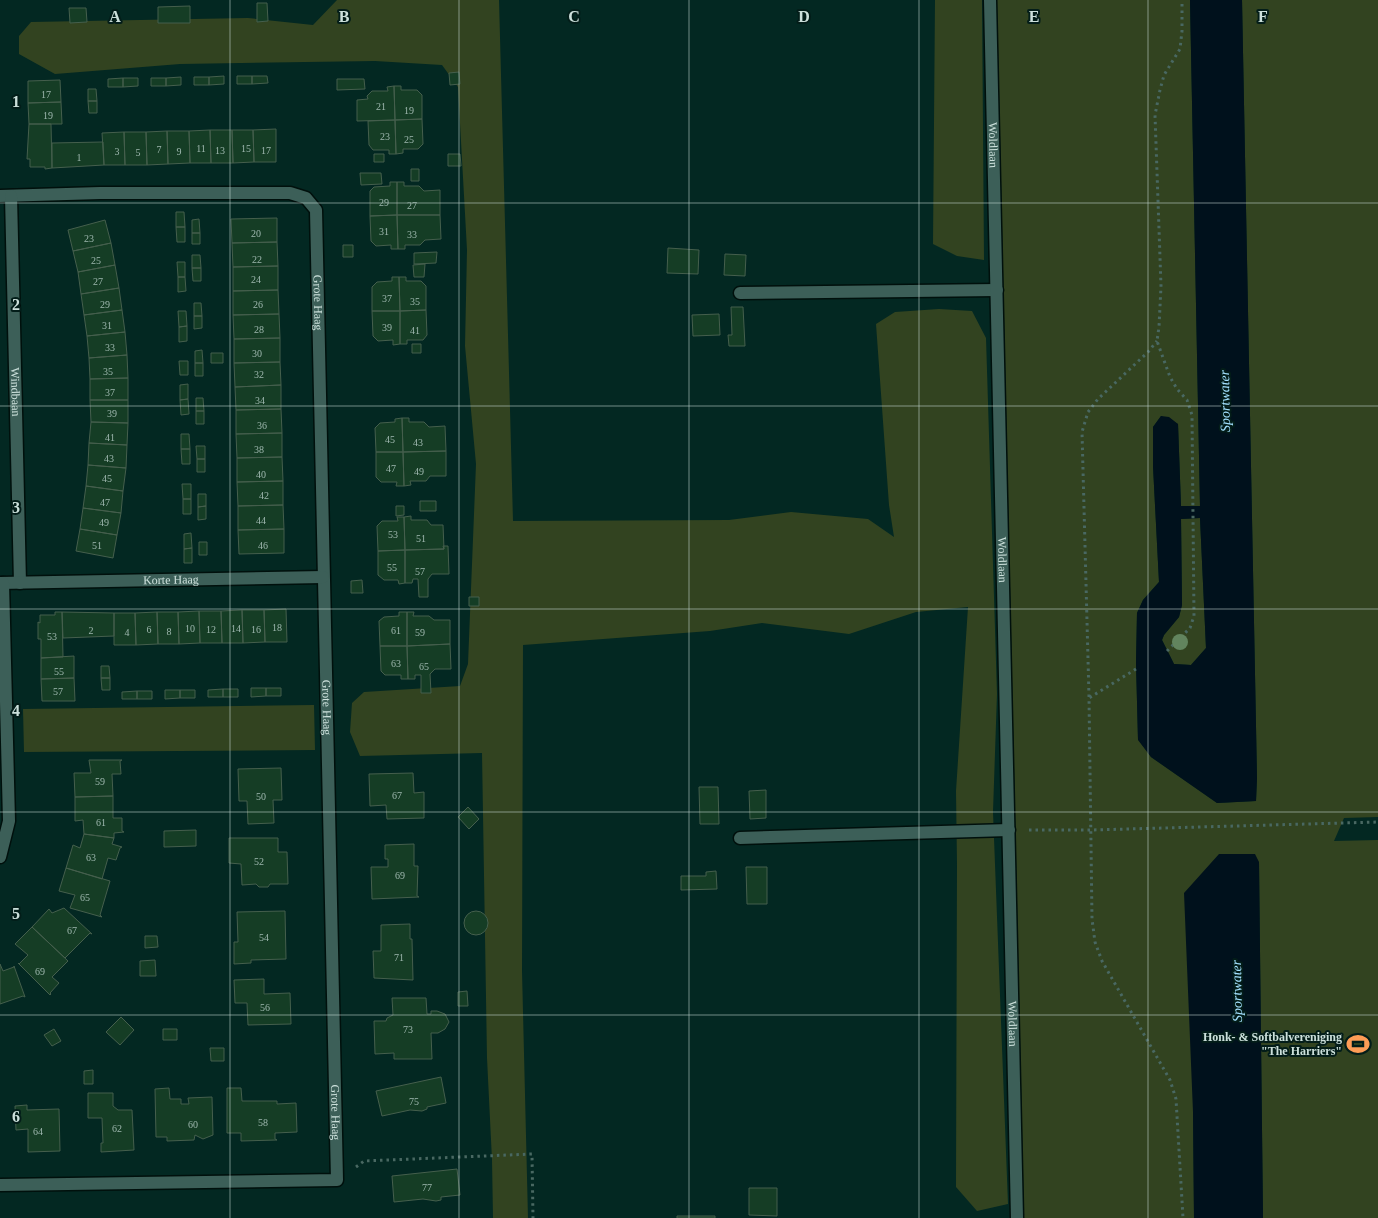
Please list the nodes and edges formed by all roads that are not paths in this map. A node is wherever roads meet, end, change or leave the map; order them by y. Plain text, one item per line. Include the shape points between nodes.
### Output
1 (990, 0) edge
2 (5, 196) edge
3 (996, 290) junction
4 (740, 293) dead end
5 (323, 578) junction
6 (2, 583) edge
7 (20, 583) junction
8 (1008, 830) junction
9 (740, 838) dead end
10 (0, 857) edge
11 (0, 1186) edge
12 (1018, 1218) edge

1 - 3 street, Woldlaan
2 - 5 street, Grote Haag via 290,193 306,198 316,210
2 - 7 street, Windbaan
3 - 4 street
3 - 8 street, Woldlaan
5 - 7 street, Korte Haag
5 - 11 street, Grote Haag via 337,1180
6 - 7 street
6 - 10 street via 9,821
8 - 9 street
8 - 12 street, Woldlaan

